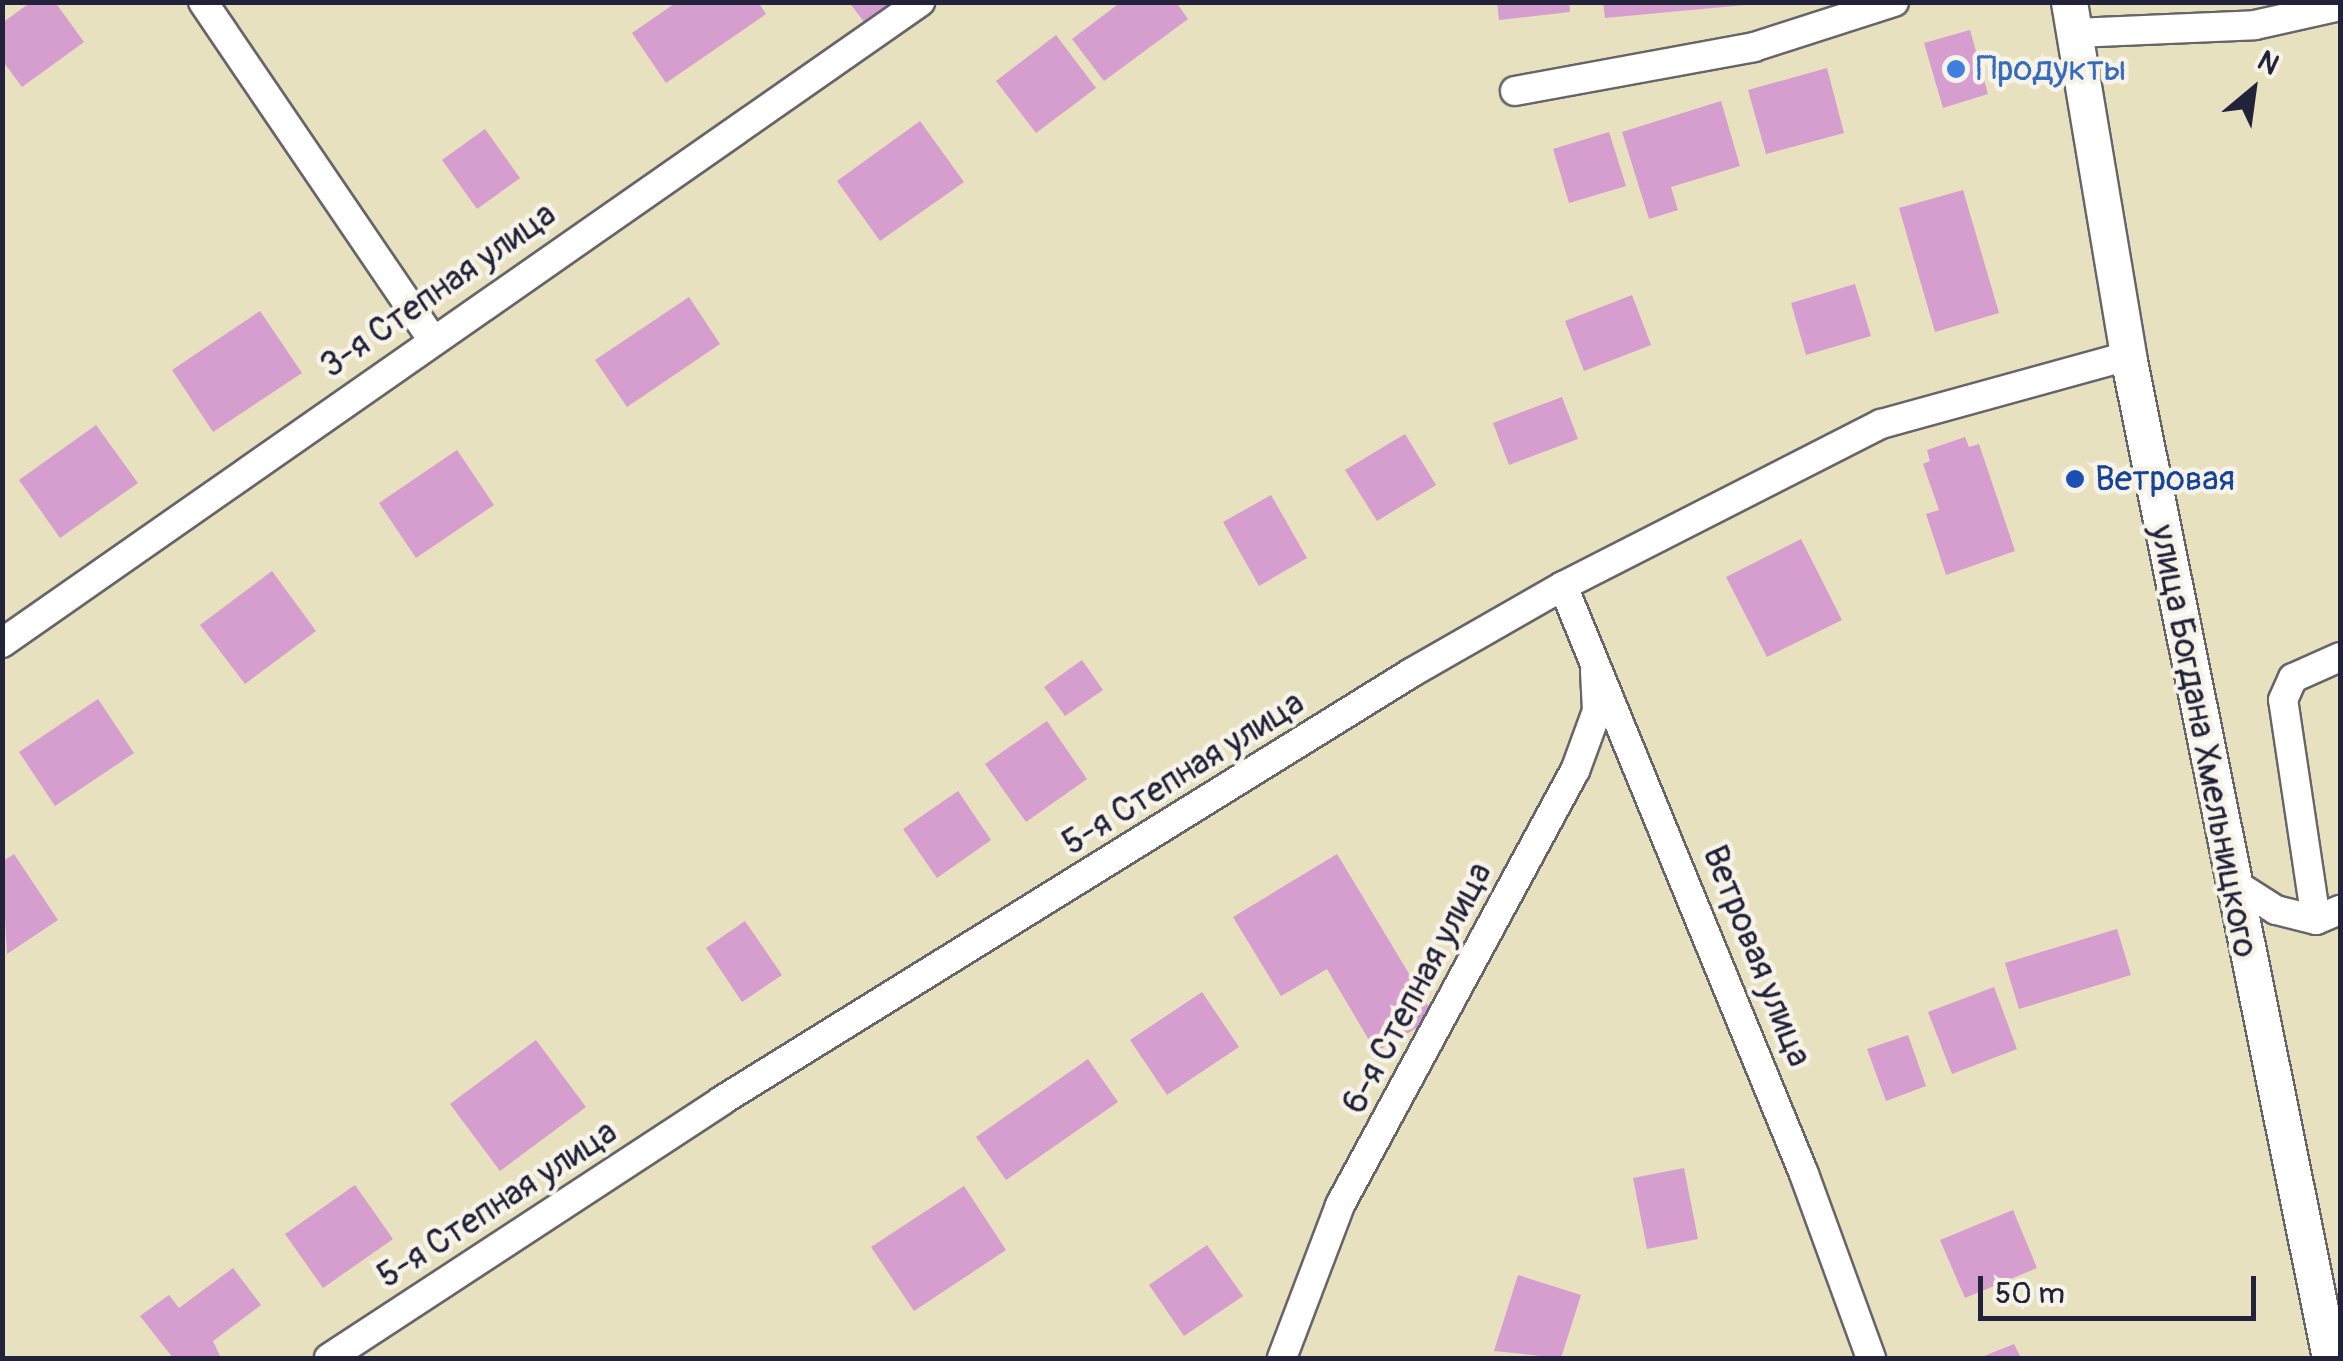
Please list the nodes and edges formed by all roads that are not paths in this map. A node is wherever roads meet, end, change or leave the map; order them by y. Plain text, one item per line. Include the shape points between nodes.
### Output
1 (203, 2) edge
2 (920, 2) edge
3 (1894, 2) edge
4 (2340, 6) edge
5 (2072, 18) edge
6 (1515, 91) dead end
7 (432, 339) junction
8 (2128, 356) junction
9 (1563, 586) junction
10 (2, 644) edge
11 (1594, 650) junction
12 (2340, 658) edge
13 (2232, 882) junction
14 (2328, 915) edge
15 (2328, 1289) edge
16 (330, 1358) edge
17 (1282, 1358) edge
18 (1871, 1358) edge
19 (2330, 1358) edge

1 - 7 street
2 - 7 street, 3-я Степная улица
3 - 6 street via 1754,47
4 - 5 street via 2256,25
5 - 8 street, улица Богдана Хмельницкого
7 - 10 street, 3-я Степная улица
8 - 9 street, 5-я Степная улица via 1881,424
8 - 13 street, улица Богдана Хмельницкого
9 - 11 street, Ветровая улица
9 - 16 street, 5-я Степная улица via 1411,673 721,1101
11 - 17 street, 6-я Степная улица via 1597,711 1575,771 1340,1204
11 - 18 street, Ветровая улица
12 - 14 street via 2293,678 2282,700
13 - 14 street via 2276,910
13 - 15 street, улица Богдана Хмельницкого
15 - 19 street, улица Богдана Хмельницкого

